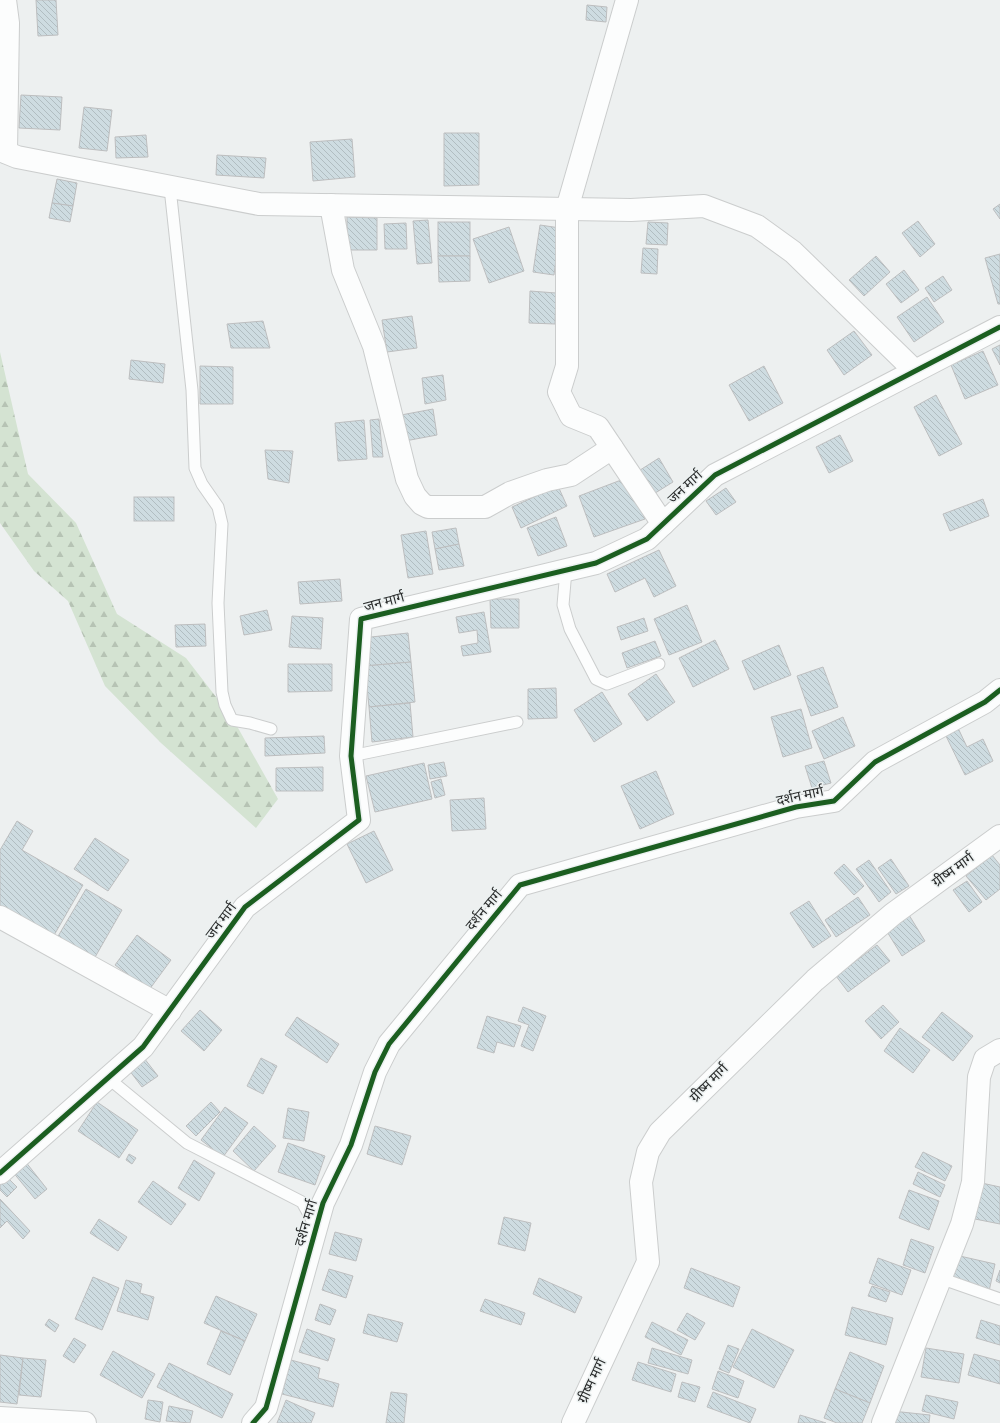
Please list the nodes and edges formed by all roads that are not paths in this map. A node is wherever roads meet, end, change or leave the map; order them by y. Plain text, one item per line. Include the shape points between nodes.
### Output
1 (5, 0) edge
2 (627, 0) edge
3 (3, 151) edge
4 (170, 188) junction
5 (331, 205) junction
6 (567, 209) junction
7 (1000, 327) edge
8 (915, 371) junction
9 (612, 448) junction
10 (663, 524) junction
11 (566, 570) junction
12 (659, 664) dead end
13 (1000, 690) edge
14 (517, 722) dead end
15 (271, 729) dead end
16 (351, 756) junction
17 (1000, 836) edge
18 (0, 917) edge
19 (170, 1011) junction
20 (1000, 1050) edge
21 (108, 1078) junction
22 (0, 1173) edge
23 (316, 1228) junction
24 (940, 1278) junction
25 (1000, 1299) edge
26 (0, 1418) edge
27 (85, 1423) edge
28 (253, 1423) edge
29 (573, 1423) edge
30 (883, 1423) edge

1 - 3 street via 8,23
2 - 6 street
3 - 4 street via 17,157
4 - 5 street via 259,204
4 - 15 lane via 192,390 195,468 202,484 218,507 222,524 218,603 222,692 232,720
5 - 6 street
5 - 9 street via 343,270 374,346 407,479 422,504 428,507 485,507 510,493 571,475
6 - 8 street via 631,210 704,206 757,226 793,252
6 - 9 street via 567,366 559,392 571,416 598,426
7 - 8 street, जन मार्ग
8 - 10 street, जन मार्ग via 715,475
9 - 10 street
10 - 11 street, जन मार्ग via 646,539 596,563
11 - 12 lane via 563,605 570,628 596,679 607,684
11 - 16 street, जन मार्ग via 361,619
13 - 23 street, दर्शन मार्ग via 985,702 875,762 834,801 796,807 520,885 389,1044 375,1072 351,1145 323,1203
14 - 16 lane
16 - 19 street, जन मार्ग via 359,820 245,907
17 - 29 street, ग्रीष्म मार्ग via 893,914 815,980 660,1132 648,1152 641,1182 648,1262
18 - 19 street
19 - 21 street, जन मार्ग via 143,1047
20 - 24 street via 985,1059 979,1077 973,1182 962,1224
21 - 22 street, जन मार्ग
21 - 23 lane via 187,1143 302,1202
23 - 28 street, दर्शन मार्ग via 266,1408
24 - 25 lane
24 - 30 street
26 - 27 street

